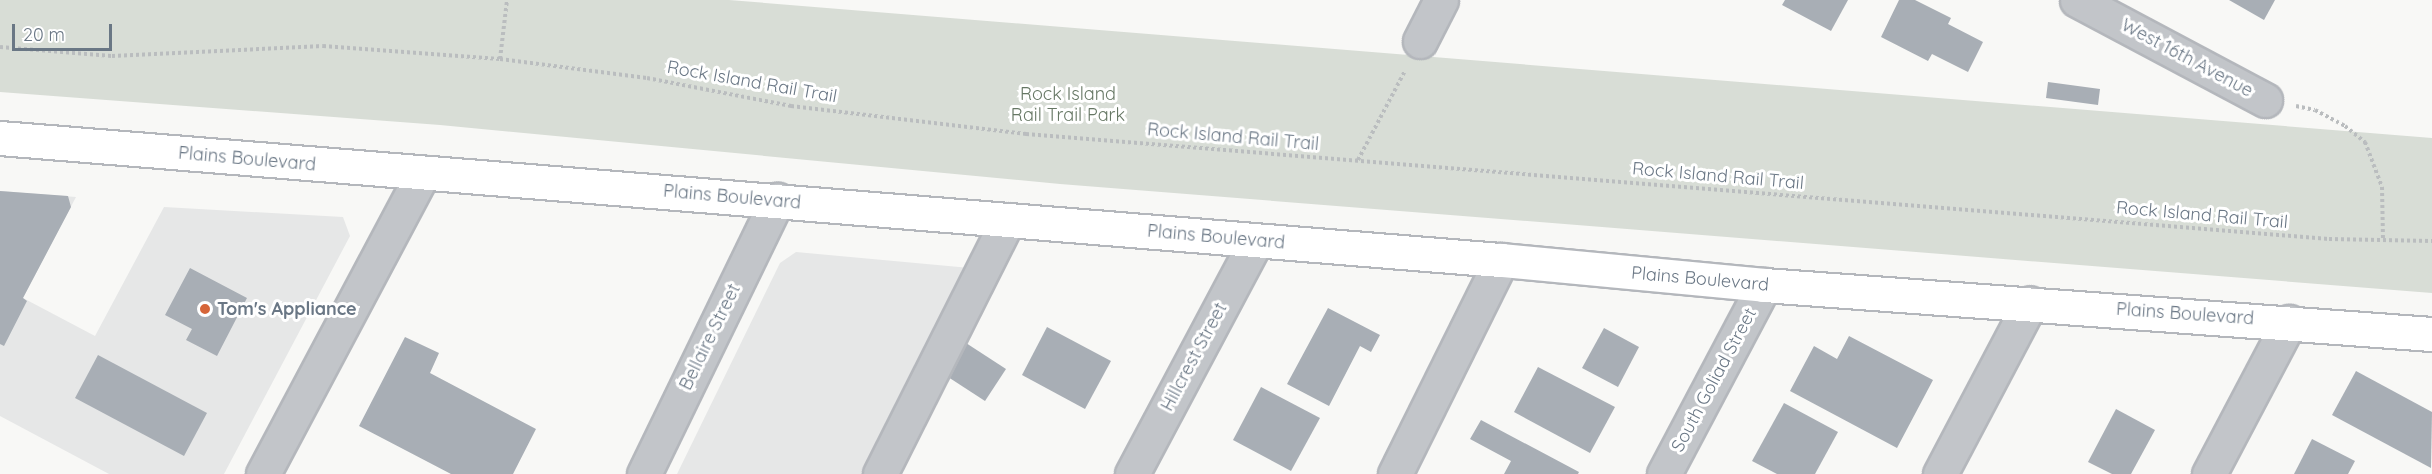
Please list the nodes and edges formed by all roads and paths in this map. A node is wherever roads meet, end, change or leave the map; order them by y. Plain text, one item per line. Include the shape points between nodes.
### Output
1 (507, 0) edge
2 (1441, 0) edge
3 (2077, 0) edge
4 (1420, 41) joint
5 (0, 47) edge
6 (500, 59) junction
7 (2265, 100) joint
8 (0, 138) edge
9 (1358, 160) junction
10 (423, 172) junction
11 (777, 200) junction
12 (1008, 220) junction
13 (2383, 239) junction
14 (1256, 241) junction
15 (2432, 241) edge
16 (1501, 260) junction
17 (1764, 285) junction
18 (2030, 303) junction
19 (2289, 322) junction
20 (2432, 334) edge
21 (263, 474) edge
22 (644, 474) edge
23 (880, 474) edge
24 (1132, 474) edge
25 (1395, 474) edge
26 (1664, 474) edge
27 (1940, 474) edge
28 (2209, 474) edge

1 - 6 path
2 - 4 street
3 - 7 street, West 16th Avenue
4 - 9 path
5 - 6 path, Rock Island Rail Trail via 112,56 322,46
6 - 9 path, Rock Island Rail Trail via 647,78 814,109 1026,134
7 - 13 path via 2315,110 2365,142 2382,187
8 - 10 main road, Plains Boulevard
9 - 13 path, Rock Island Rail Trail via 2329,239
10 - 11 main road, Plains Boulevard
10 - 21 street
11 - 12 main road, Plains Boulevard
11 - 22 street, Bellaire Street
12 - 14 main road, Plains Boulevard
12 - 23 street
13 - 15 path, Rock Island Rail Trail
14 - 16 main road, Plains Boulevard
14 - 24 street, Hillcrest Street
16 - 17 main road, Plains Boulevard
16 - 25 street
17 - 18 main road, Plains Boulevard
17 - 26 street, South Goliad Street
18 - 19 main road, Plains Boulevard
18 - 27 street
19 - 20 main road, Plains Boulevard
19 - 28 street

